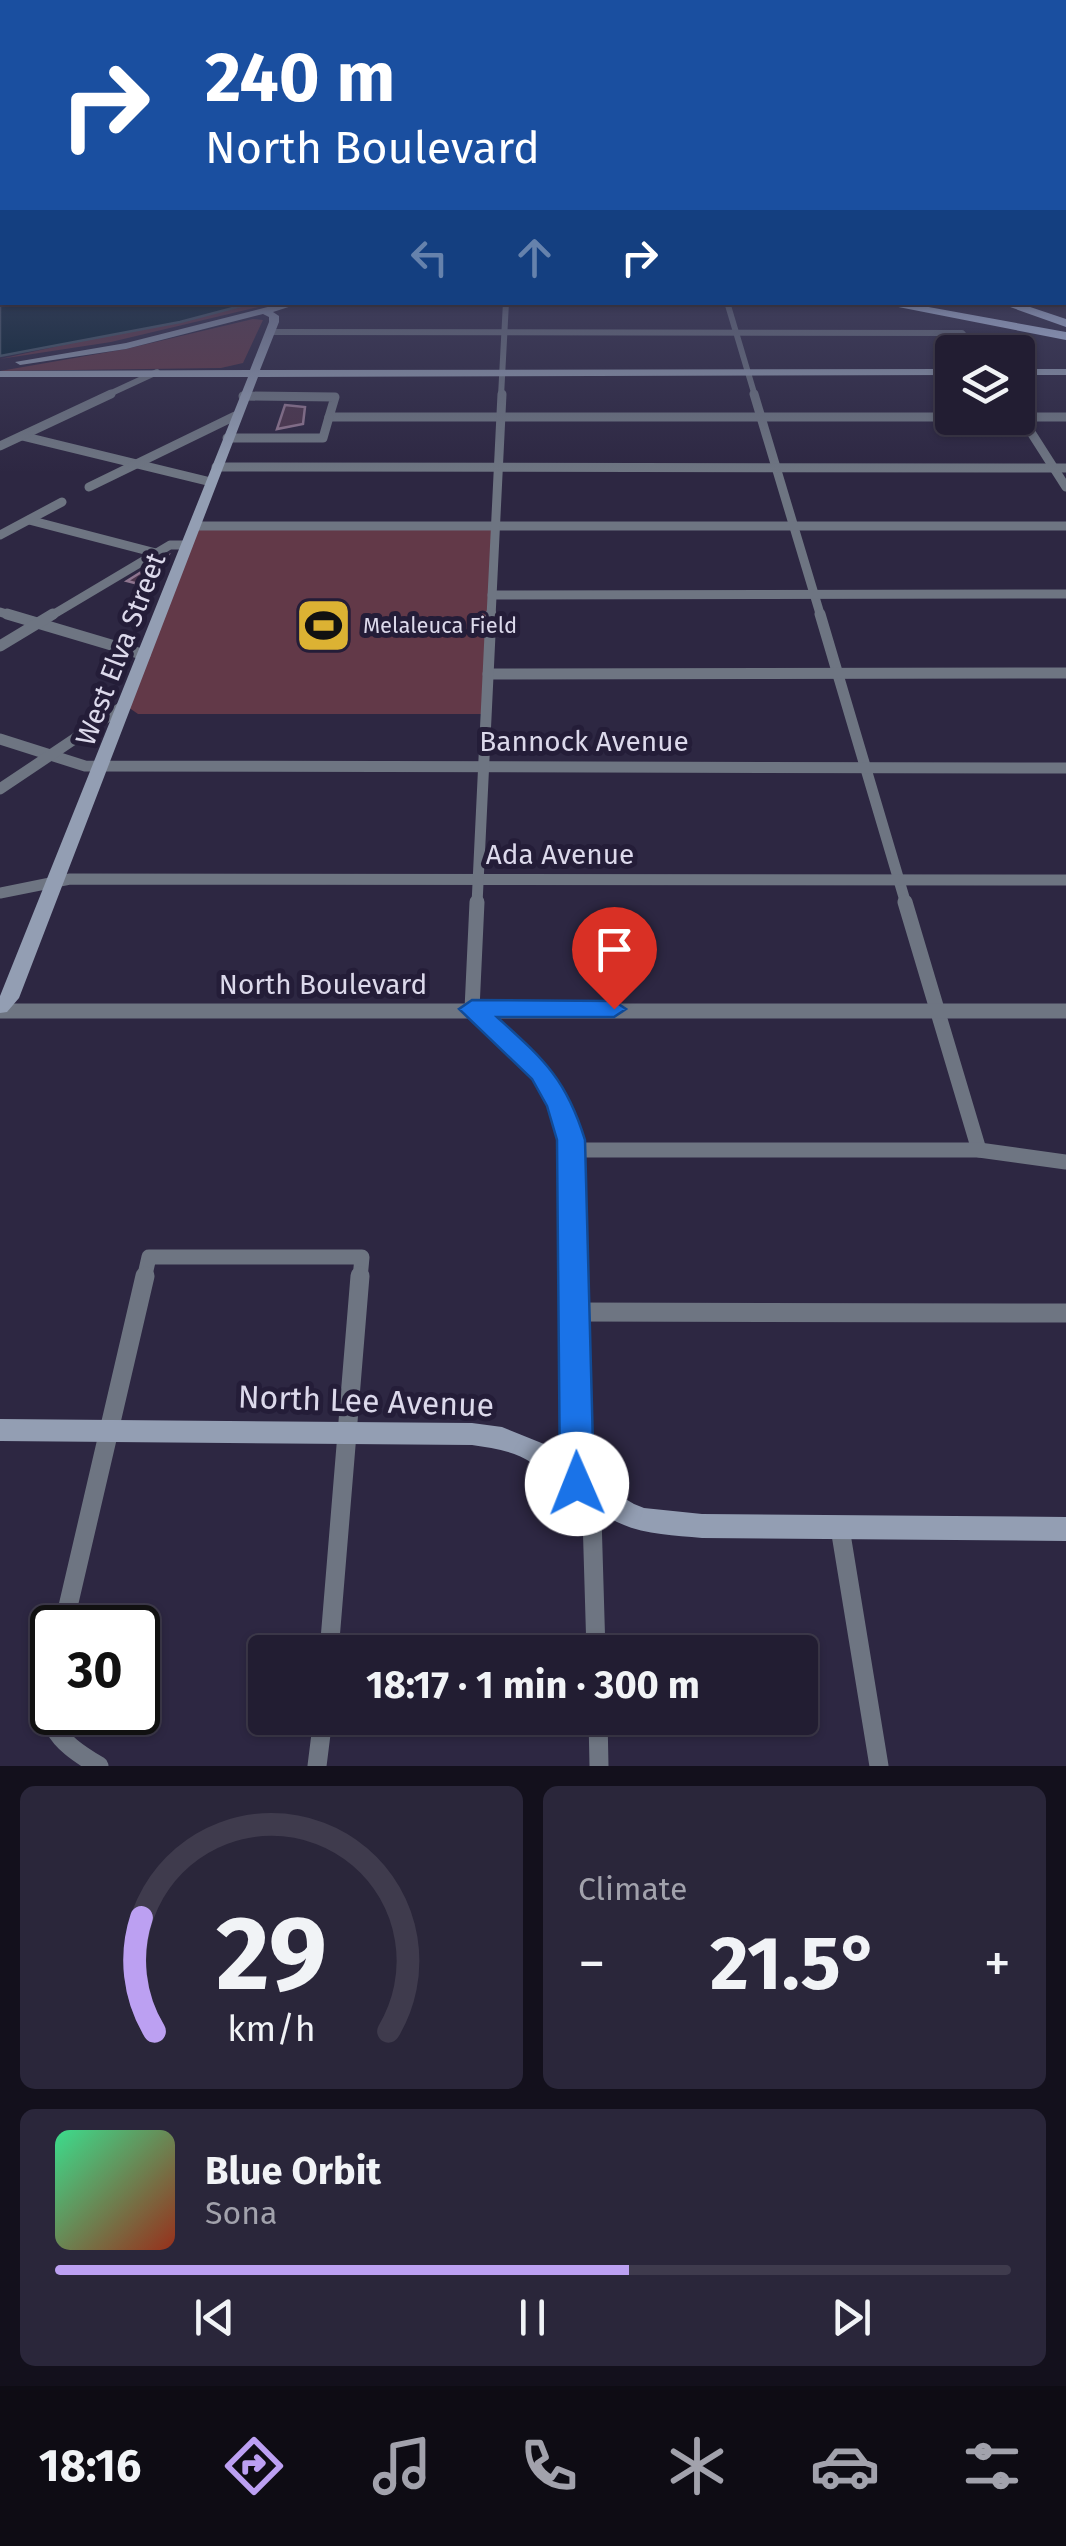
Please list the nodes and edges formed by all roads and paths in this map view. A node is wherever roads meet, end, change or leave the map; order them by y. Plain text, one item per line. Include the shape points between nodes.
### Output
1 (276, 308) edge
2 (506, 308) edge
3 (729, 308) edge
4 (923, 308) edge
5 (1005, 309) edge
6 (270, 310) junction
7 (1066, 329) edge
8 (270, 332) junction
9 (504, 332) junction
10 (736, 333) junction
11 (964, 335) edge
12 (4, 370) edge
13 (253, 371) junction
14 (157, 372) junction
15 (502, 372) junction
16 (747, 372) junction
17 (935, 372) edge
18 (1035, 372) edge
19 (1066, 372) edge
20 (243, 396) junction
21 (235, 416) junction
22 (1035, 416) edge
23 (329, 417) junction
24 (500, 417) junction
25 (761, 417) junction
26 (935, 417) edge
27 (1066, 417) edge
28 (1032, 435) edge
29 (22, 436) junction
30 (227, 438) junction
31 (0, 446) edge
32 (134, 464) junction
33 (498, 468) junction
34 (776, 468) junction
35 (1054, 468) junction
36 (1066, 468) edge
37 (214, 474) junction
38 (89, 487) dead end
39 (1066, 487) edge
40 (62, 502) dead end
41 (29, 520) junction
42 (195, 526) junction
43 (495, 526) junction
44 (793, 526) junction
45 (1066, 526) edge
46 (0, 535) edge
47 (188, 545) junction
48 (156, 554) junction
49 (813, 594) junction
50 (1066, 594) edge
51 (492, 595) junction
52 (0, 612) edge
53 (38, 624) junction
54 (0, 646) edge
55 (145, 655) junction
56 (836, 672) junction
57 (1066, 673) edge
58 (488, 674) junction
59 (125, 705) junction
60 (0, 738) edge
61 (50, 756) junction
62 (484, 765) junction
63 (101, 766) junction
64 (866, 767) junction
65 (1066, 768) edge
66 (0, 789) edge
67 (478, 879) junction
68 (900, 880) junction
69 (1066, 880) edge
70 (54, 882) junction
71 (0, 892) edge
72 (0, 1009) edge
73 (472, 1009) junction
74 (939, 1010) junction
75 (1066, 1011) edge
76 (571, 1150) junction
77 (980, 1150) junction
78 (1066, 1162) edge
79 (574, 1312) junction
80 (1066, 1313) edge
81 (0, 1430) edge
82 (110, 1430) junction
83 (346, 1431) junction
84 (577, 1484) junction
85 (840, 1528) junction
86 (1066, 1528) edge
87 (68, 1605) edge
88 (330, 1635) edge
89 (595, 1635) edge
90 (57, 1735) edge
91 (321, 1735) edge
92 (598, 1735) edge
93 (98, 1766) edge
94 (317, 1766) edge
95 (599, 1766) edge
96 (880, 1766) edge

1 - 6 street
2 - 9 street
3 - 10 street
4 - 7 highway
5 - 7 highway
6 - 8 street
6 - 12 street
8 - 9 street
8 - 13 street, West Elva Street
9 - 10 street
9 - 15 street
10 - 11 street
10 - 16 street
12 - 14 street
13 - 14 street
13 - 15 street
13 - 20 street, West Elva Street
14 - 29 street
15 - 16 street
15 - 24 street
16 - 17 street
16 - 25 street
18 - 19 street
20 - 21 street, West Elva Street
20 - 23 street via 335,396
21 - 30 street, West Elva Street
21 - 32 street
22 - 27 street
23 - 24 street
23 - 30 street via 322,438
24 - 25 street
24 - 33 street
25 - 26 street
25 - 34 street
28 - 35 street
29 - 31 street
29 - 32 street
30 - 37 street, West Elva Street
32 - 37 street
32 - 38 street
33 - 34 street
33 - 37 street
33 - 43 street
34 - 35 street
34 - 44 street
35 - 36 street
35 - 39 street
37 - 42 street, West Elva Street
40 - 41 street
41 - 46 street
41 - 48 street
42 - 43 street
42 - 47 street, West Elva Street
43 - 44 street
43 - 51 street
44 - 45 street
44 - 49 street
47 - 48 street
47 - 55 street, West Elva Street
48 - 53 street
49 - 50 street
49 - 51 street
49 - 56 street
51 - 58 street
52 - 53 street
53 - 54 street
53 - 55 street
55 - 59 street, West Elva Street
56 - 57 street
56 - 58 street
56 - 64 street
58 - 62 street
59 - 61 street
59 - 63 street, West Elva Street
60 - 61 street, Bannock Avenue
61 - 63 street, Bannock Avenue
61 - 66 street
62 - 63 street, Bannock Avenue
62 - 64 street, Bannock Avenue
62 - 67 street
63 - 70 street, West Elva Street
64 - 65 street, Bannock Avenue
64 - 68 street
67 - 68 street, Ada Avenue
67 - 70 street, Ada Avenue
67 - 73 street
68 - 69 street, Ada Avenue
68 - 74 street
70 - 71 street, Ada Avenue
70 - 72 street, West Elva Street
72 - 73 street, North Boulevard
73 - 74 street, North Boulevard
73 - 76 street via 542,1073 561,1106
74 - 75 street, North Boulevard
74 - 77 street
76 - 77 street
76 - 79 street
77 - 78 street
79 - 80 street
79 - 84 street
81 - 82 street, North Lee Avenue
82 - 83 street, North Lee Avenue
82 - 83 street via 149,1257 362,1257
82 - 87 street
83 - 84 street, North Lee Avenue via 502,1438 540,1454
83 - 88 street
84 - 85 street, North Lee Avenue via 644,1520
84 - 89 street via 592,1517
85 - 86 street, North Lee Avenue
85 - 96 street
90 - 93 street
91 - 94 street
92 - 95 street

